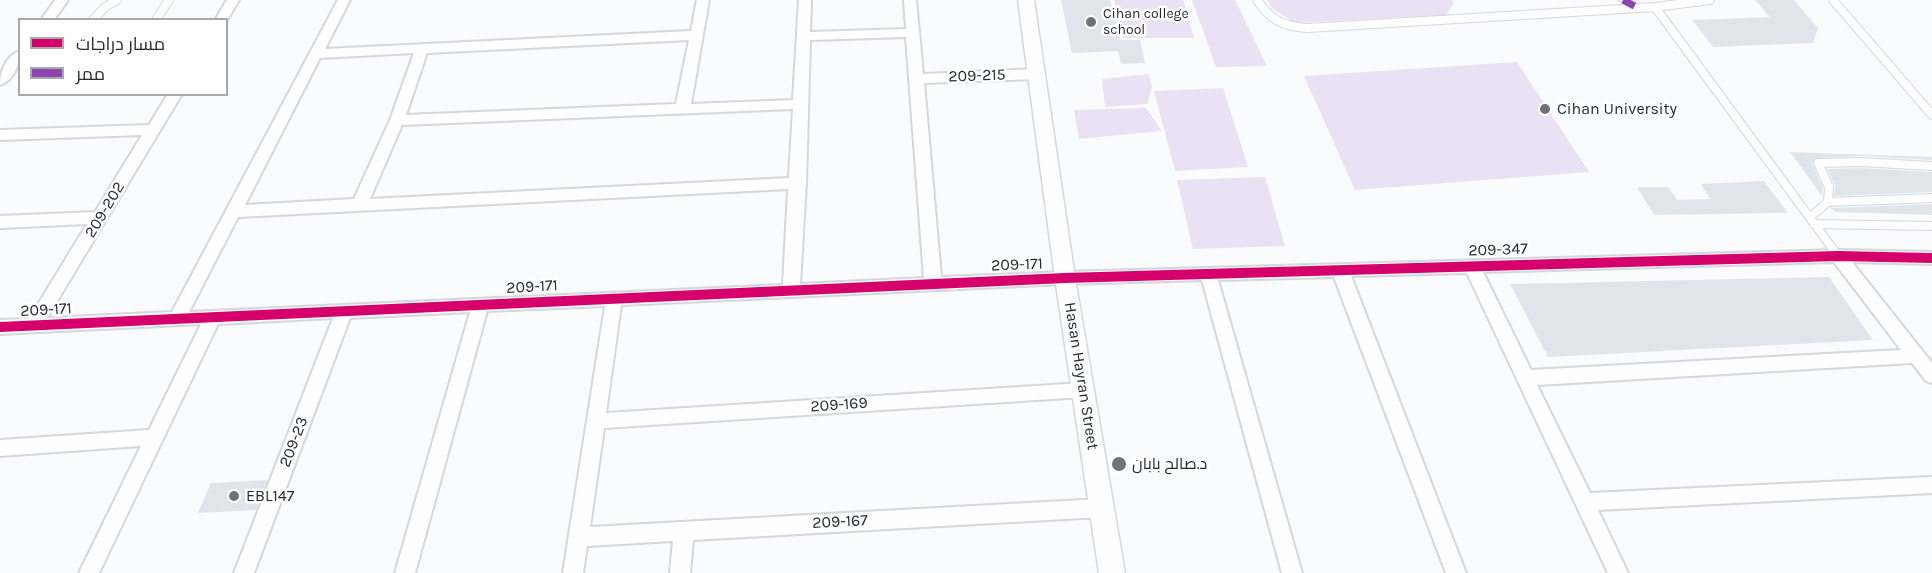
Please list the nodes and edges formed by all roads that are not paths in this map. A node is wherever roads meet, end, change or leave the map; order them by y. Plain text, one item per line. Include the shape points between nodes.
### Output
1 (62, 0) edge
2 (117, 0) edge
3 (169, 0) edge
4 (233, 0) edge
5 (344, 0) edge
6 (703, 0) edge
7 (805, 0) edge
8 (910, 0) edge
9 (1026, 0) edge
10 (1257, 0) edge
11 (1623, 0) edge
12 (1710, 0) edge
13 (1833, 0) edge
14 (1655, 7) junction
15 (1638, 8) junction
16 (48, 18) edge
17 (95, 18) edge
18 (157, 18) edge
19 (222, 18) edge
20 (913, 33) junction
21 (696, 35) junction
22 (804, 36) junction
23 (423, 49) junction
24 (316, 54) junction
25 (18, 58) edge
26 (1038, 74) junction
27 (916, 79) junction
28 (0, 80) edge
29 (174, 96) edge
30 (801, 104) junction
31 (683, 107) junction
32 (1932, 115) edge
33 (397, 120) junction
34 (154, 130) junction
35 (0, 135) edge
36 (1932, 166) edge
37 (798, 183) junction
38 (1932, 198) edge
39 (1828, 202) junction
40 (360, 204) junction
41 (235, 211) junction
42 (100, 218) junction
43 (1812, 221) junction
44 (0, 222) edge
45 (1932, 226) edge
46 (1838, 256) junction
47 (1932, 258) edge
48 (1472, 266) junction
49 (1340, 270) junction
50 (1208, 274) junction
51 (1065, 278) junction
52 (933, 284) junction
53 (791, 290) junction
54 (614, 298) junction
55 (480, 305) junction
56 (344, 311) junction
57 (213, 317) junction
58 (177, 319) junction
59 (34, 325) junction
60 (0, 327) edge
61 (1917, 356) junction
62 (1932, 376) edge
63 (1525, 378) junction
64 (1083, 390) junction
65 (596, 421) junction
66 (156, 437) junction
67 (0, 448) edge
68 (1932, 485) edge
69 (1584, 502) junction
70 (1101, 508) junction
71 (684, 531) junction
72 (579, 537) junction
73 (89, 573) edge
74 (244, 573) edge
75 (405, 573) edge
76 (573, 573) edge
77 (680, 573) edge
78 (1112, 573) edge
79 (1292, 573) edge
80 (1456, 573) edge
81 (1617, 573) edge

1 - 16 street
2 - 17 lane
3 - 18 lane
4 - 19 street
5 - 24 street
6 - 21 street
7 - 22 street
8 - 20 street
9 - 26 street, Hasan Hayran Street
10 - 15 lane via 1270,18 1284,25 1308,28
11 - 15 street
12 - 14 lane
13 - 32 lane
14 - 15 lane
14 - 43 lane
20 - 22 street
20 - 27 street
21 - 23 street
21 - 31 street
22 - 30 street
23 - 24 street
23 - 33 street
24 - 41 street
25 - 28 street
26 - 27 street, 209-215
26 - 51 street, Hasan Hayran Street
27 - 52 street
29 - 34 street, 209-202
30 - 31 street
30 - 37 street
31 - 33 street
33 - 40 street
34 - 35 street
34 - 42 street, 209-202
36 - 39 lane via 1818,163 1829,187
37 - 40 street
37 - 53 street
38 - 39 lane
39 - 43 lane
40 - 41 street
41 - 58 street
42 - 44 street
42 - 59 street, 209-202
43 - 45 lane
43 - 46 lane
46 - 47 street, 209-347
46 - 48 street, 209-347
46 - 61 street
48 - 49 street, 209-347
48 - 63 street
49 - 50 street, 209-347
49 - 80 street
50 - 51 street, 209-347
50 - 79 street
51 - 52 street, 209-171
51 - 64 street, Hasan Hayran Street
52 - 53 street, 209-171
53 - 54 street, 209-171
54 - 55 street, 209-171
54 - 65 street
55 - 56 street, 209-171
55 - 75 street
56 - 57 street, 209-171
56 - 74 street, 209-23
57 - 58 street, 209-171
57 - 66 street
58 - 59 street, 209-171
59 - 60 street, 209-171
61 - 62 street
61 - 63 street
63 - 69 street
64 - 65 street, 209-169
64 - 70 street, Hasan Hayran Street
65 - 72 street
66 - 67 street
66 - 73 street
68 - 69 street
69 - 81 street
70 - 71 street, 209-167
70 - 78 street, Hasan Hayran Street
71 - 72 street, 209-167
71 - 77 street
72 - 76 street

